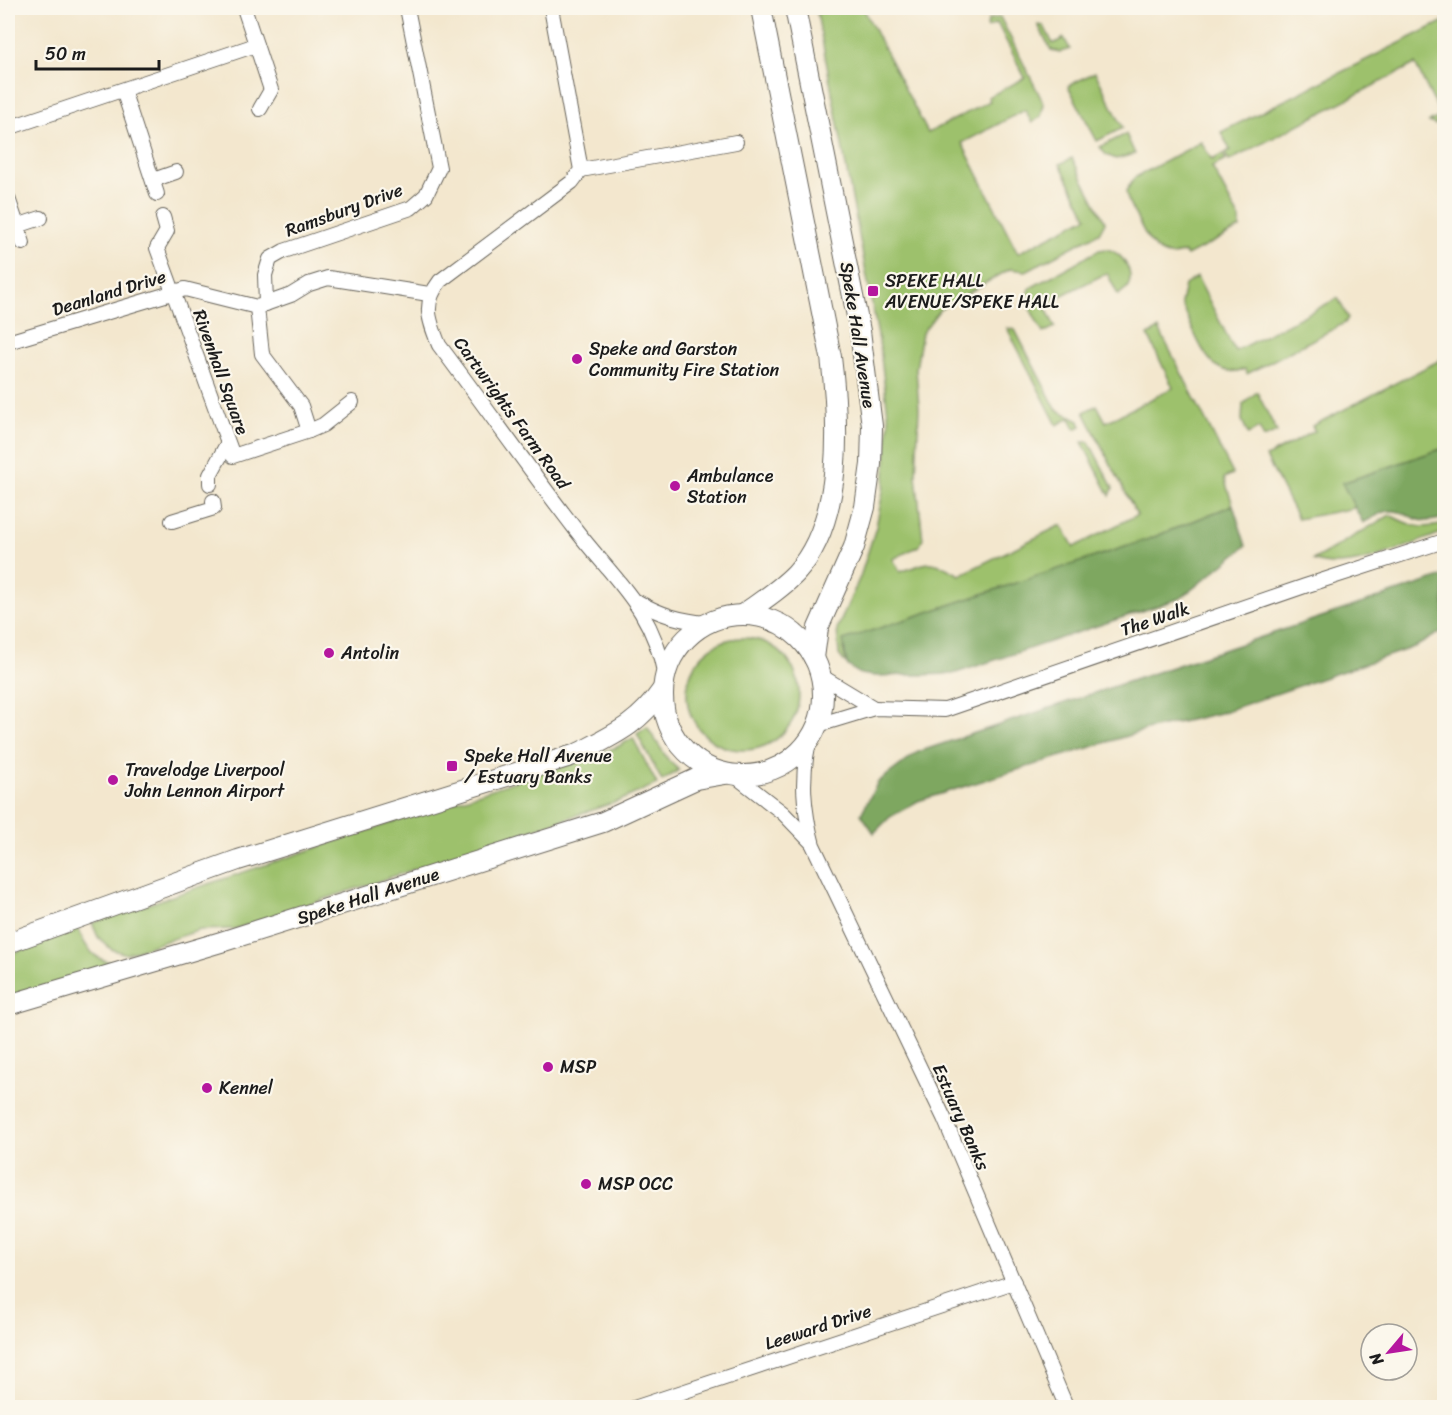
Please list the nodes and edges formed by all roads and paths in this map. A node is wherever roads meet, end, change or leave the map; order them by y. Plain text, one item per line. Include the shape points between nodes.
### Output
1 (244, 8) edge
2 (407, 8) edge
3 (551, 8) edge
4 (761, 8) edge
5 (795, 8) edge
6 (256, 45) junction
7 (123, 90) junction
8 (260, 109) dead end
9 (8, 128) edge
10 (736, 142) dead end
11 (581, 170) junction
12 (176, 172) dead end
13 (153, 180) junction
14 (157, 194) dead end
15 (8, 198) edge
16 (163, 217) dead end
17 (41, 218) dead end
18 (17, 226) junction
19 (23, 243) dead end
20 (173, 292) junction
21 (429, 294) junction
22 (262, 305) junction
23 (8, 342) edge
24 (352, 402) dead end
25 (309, 431) junction
26 (227, 444) junction
27 (210, 484) dead end
28 (213, 501) dead end
29 (172, 521) dead end
30 (1444, 541) edge
31 (636, 601) junction
32 (742, 615) junction
33 (708, 623) junction
34 (818, 667) junction
35 (664, 682) junction
36 (874, 708) junction
37 (813, 733) junction
38 (729, 775) junction
39 (813, 845) junction
40 (8, 943) edge
41 (8, 1005) edge
42 (1014, 1282) junction
43 (634, 1407) edge
44 (1067, 1407) edge

1 - 6 street
2 - 22 street, Ramsbury Drive via 439,168 426,195 411,208 270,259
3 - 11 street
4 - 32 street, Speke Hall Avenue via 831,357 837,405 836,454 830,494 809,555 796,573
5 - 34 street, Speke Hall Avenue via 860,331 872,426 865,507 855,548 818,628
6 - 7 street
6 - 8 street via 271,90
7 - 9 street
7 - 13 street
10 - 11 street
11 - 21 street via 572,182 440,281
12 - 13 street
13 - 14 street
15 - 18 street
16 - 20 street, Rivenhall Square via 167,231 158,248
17 - 18 street
18 - 19 street
20 - 22 street, Deanland Drive via 185,289
20 - 23 street, Deanland Drive
20 - 26 street, Rivenhall Square
21 - 22 street via 328,278
21 - 31 street, Cartwrights Farm Road via 429,321 439,345 576,530
22 - 25 street via 262,354 301,406
24 - 25 street, Rivenhall Square
25 - 26 street, Rivenhall Square via 233,456
26 - 27 street via 210,475
28 - 29 street via 214,508
30 - 36 street, The Walk via 945,710
31 - 33 street, Cartwrights Farm Road via 659,614
31 - 35 street, Cartwrights Farm Road via 660,648
32 - 33 street
32 - 34 street via 765,618 786,628 804,643
33 - 35 street via 689,636 674,654
34 - 36 street, The Walk
34 - 37 street via 823,701
35 - 38 street via 669,726 682,748 701,764
35 - 40 street via 647,711 629,726 577,754 238,860
36 - 37 street, The Walk
37 - 38 street via 797,755 778,768 757,775
37 - 39 street, Estuary Banks via 803,771 805,817
38 - 39 street, Estuary Banks via 783,813
38 - 41 street, Speke Hall Avenue via 696,779 603,822
39 - 42 street, Estuary Banks via 944,1118
42 - 43 street, Leeward Drive
42 - 44 street, Estuary Banks

